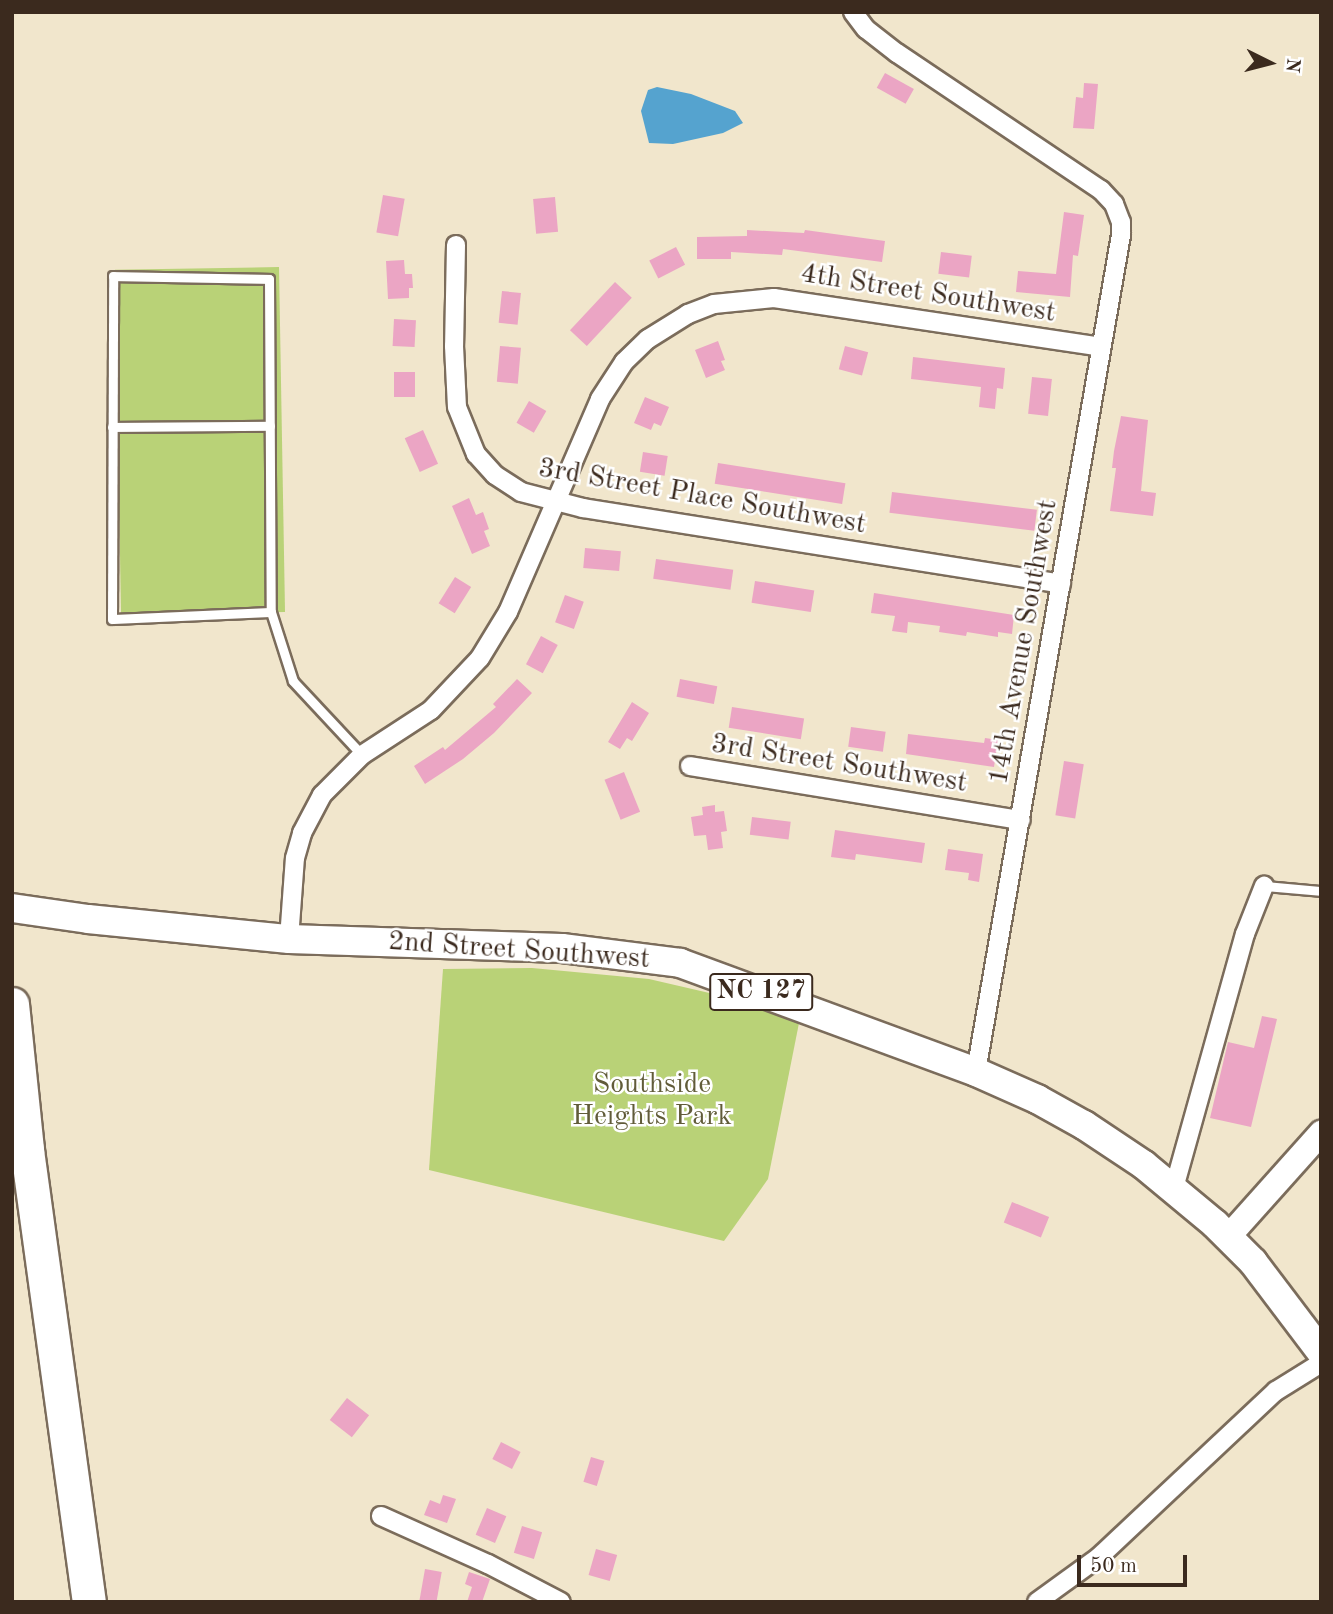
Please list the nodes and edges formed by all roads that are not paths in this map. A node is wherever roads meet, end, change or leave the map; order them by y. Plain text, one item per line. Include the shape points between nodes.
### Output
1 (853, 12) edge
2 (456, 245) dead end
3 (1101, 347) junction
4 (270, 426) junction
5 (112, 427) junction
6 (555, 501) junction
7 (1061, 584) junction
8 (271, 612) junction
9 (362, 755) junction
10 (690, 766) dead end
11 (1021, 820) junction
12 (1264, 886) joint
13 (1321, 891) edge
14 (12, 908) edge
15 (289, 939) junction
16 (12, 1004) edge
17 (976, 1072) junction
18 (1321, 1133) edge
19 (1174, 1188) junction
20 (1228, 1237) junction
21 (1321, 1352) edge
22 (1321, 1363) edge
23 (380, 1516) dead end
24 (89, 1602) edge
25 (561, 1602) edge
26 (1037, 1602) edge

1 - 3 street, 14th Avenue Southwest via 897,54 1101,190 1114,204 1121,235
2 - 6 street, 3rd Street Place Southwest via 454,390 461,423 476,454 495,475 521,492
3 - 6 street, 4th Street Southwest via 796,300 714,304 648,339 624,362 600,399
3 - 7 street, 14th Avenue Southwest
4 - 5 lane
4 - 5 lane via 269,279 113,276
4 - 8 lane
5 - 8 lane via 112,619
6 - 7 street, 3rd Street Place Southwest
6 - 9 street, 4th Street Southwest via 508,612 480,658 431,710
7 - 11 street, 14th Avenue Southwest
8 - 9 lane via 293,681
9 - 15 street, 4th Street Southwest via 322,795 302,833 292,875
10 - 11 street, 3rd Street Southwest
11 - 17 street, 14th Avenue Southwest
12 - 13 lane
12 - 19 street via 1245,934
14 - 15 main road, 2nd Street Southwest / NC 127
15 - 17 main road, 2nd Street Southwest / NC 127 via 562,948 680,963
16 - 24 highway via 27,1150
17 - 19 main road, 2nd Street Southwest / NC 127 via 1084,1125
18 - 20 main road
19 - 20 main road, 2nd Street Southwest / NC 127
20 - 21 main road, 2nd Street Southwest / NC 127 via 1253,1262
22 - 26 street via 1276,1391 1099,1557
23 - 25 street

